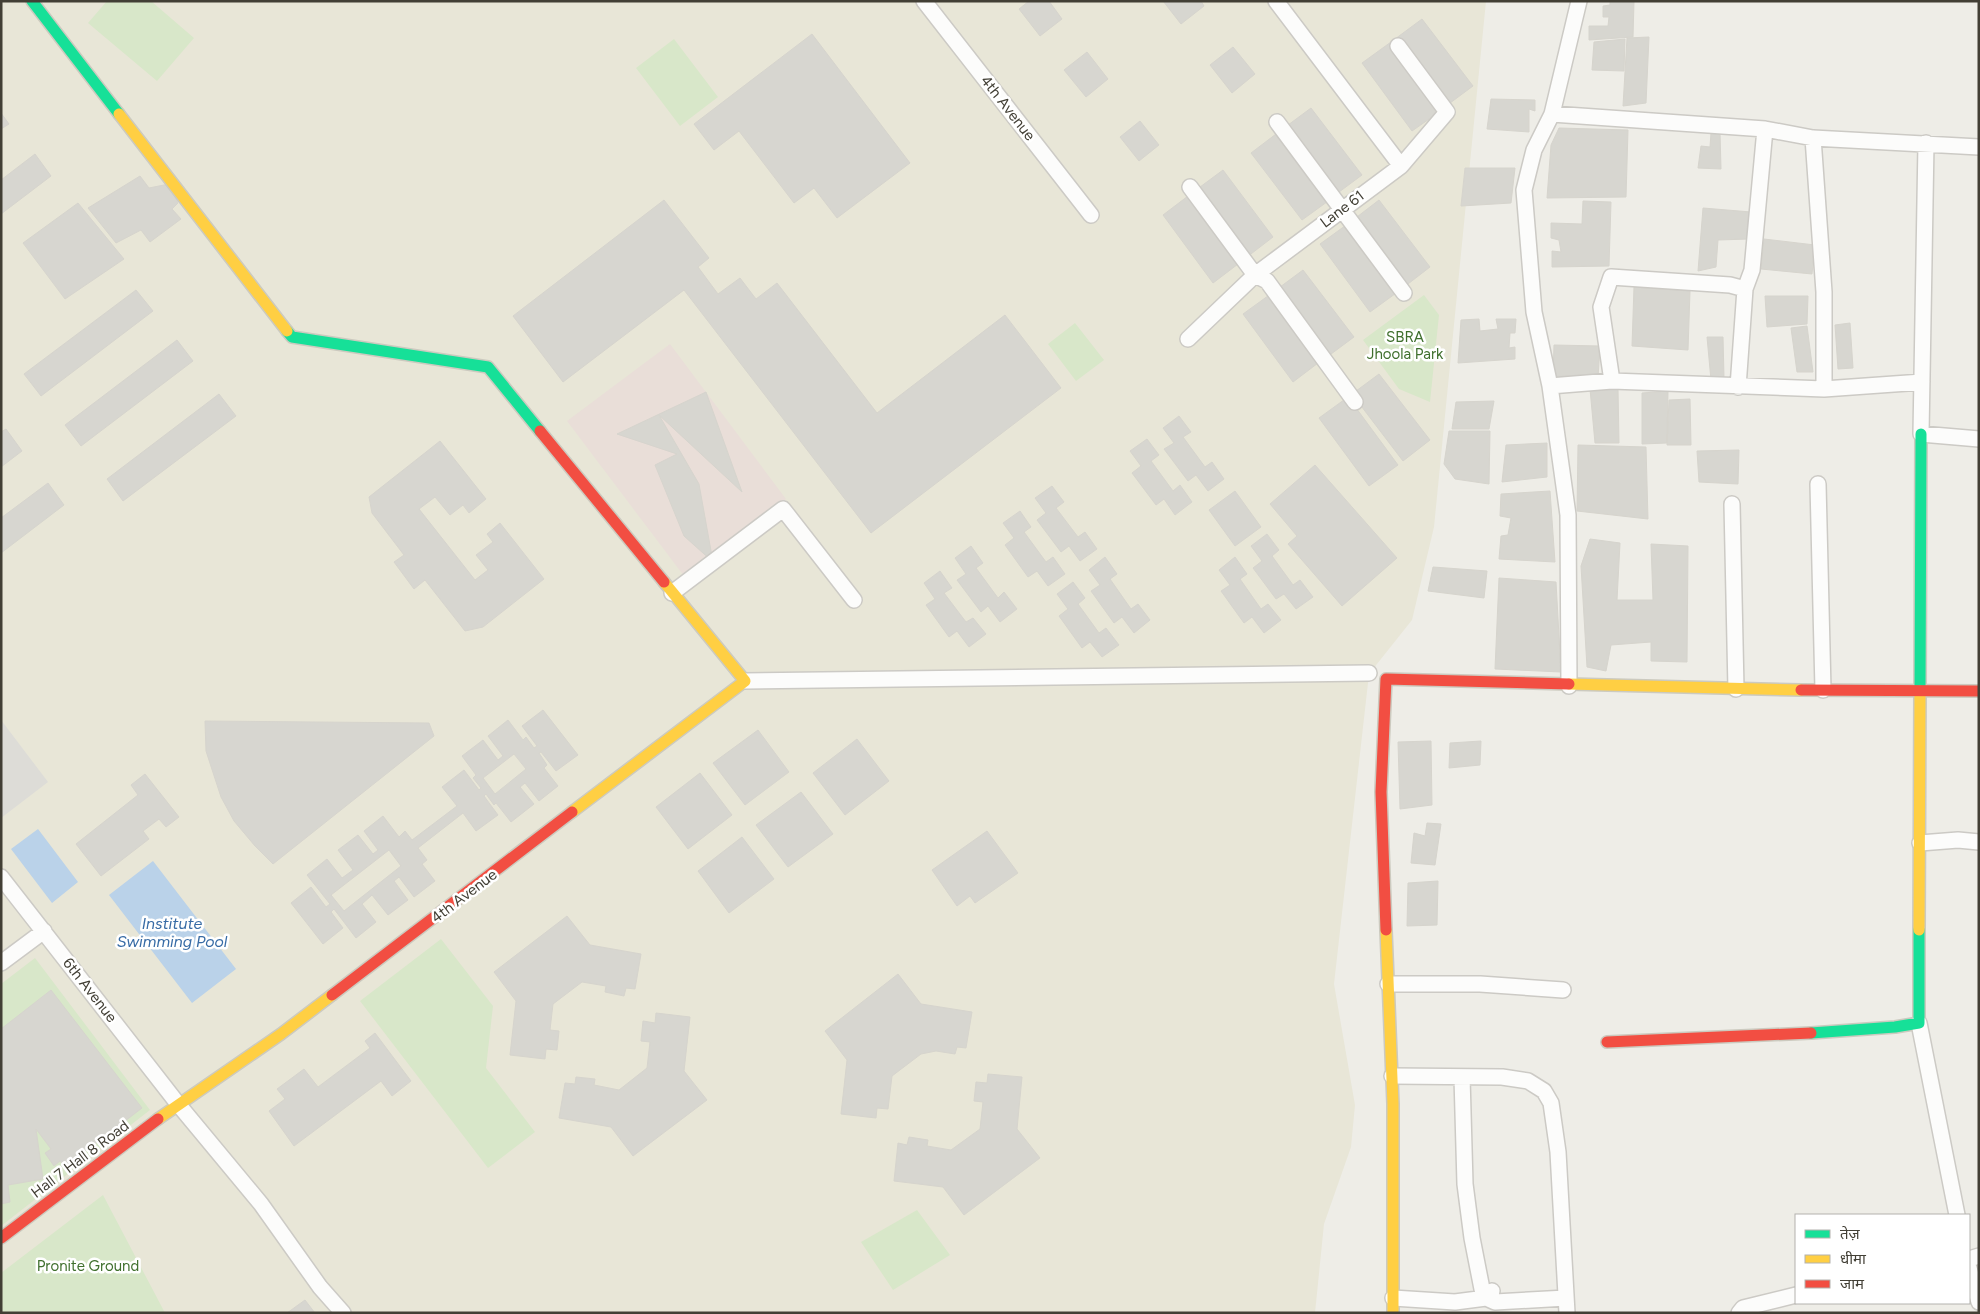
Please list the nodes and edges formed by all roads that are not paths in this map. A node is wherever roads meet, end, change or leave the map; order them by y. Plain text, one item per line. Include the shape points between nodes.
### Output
1 (32, 1) edge
2 (924, 1) edge
3 (1276, 1) edge
4 (1579, 1) edge
5 (1398, 46) dead end
6 (1552, 114) junction
7 (1277, 122) dead end
8 (1766, 129) junction
9 (1813, 138) junction
10 (1926, 143) junction
11 (1979, 147) edge
12 (1401, 166) junction
13 (1190, 187) dead end
14 (1342, 209) junction
15 (1091, 215) dead end
16 (1255, 274) junction
17 (1745, 289) junction
18 (1404, 293) dead end
19 (1188, 339) dead end
20 (1612, 381) junction
21 (1922, 382) junction
22 (1550, 386) junction
23 (1738, 387) junction
24 (1824, 389) junction
25 (1356, 402) dead end
26 (1921, 434) junction
27 (1979, 438) edge
28 (1818, 484) dead end
29 (1732, 504) dead end
30 (672, 593) junction
31 (854, 600) dead end
32 (1368, 674) dead end
33 (745, 682) junction
34 (1569, 686) junction
35 (1736, 689) junction
36 (1823, 690) junction
37 (1920, 691) junction
38 (1979, 692) edge
39 (1979, 842) edge
40 (1920, 843) junction
41 (1, 877) edge
42 (44, 931) junction
43 (1, 963) edge
44 (1388, 984) junction
45 (1563, 990) dead end
46 (1919, 1023) junction
47 (1607, 1042) dead end
48 (1392, 1076) junction
49 (1462, 1077) junction
50 (178, 1104) junction
51 (1957, 1214) edge
52 (1, 1238) edge
53 (1970, 1271) edge
54 (1489, 1295) junction
55 (1795, 1295) edge
56 (1979, 1302) edge
57 (1393, 1305) edge
58 (1566, 1305) edge
59 (1456, 1307) edge
60 (343, 1313) edge
61 (1739, 1313) edge

1 - 30 street via 292,337 488,367
2 - 15 street, 4th Avenue
3 - 12 street
4 - 6 street
5 - 12 street, Lane 61 via 1447,112
6 - 8 street
6 - 22 street via 1534,150 1524,190 1534,312
7 - 14 street
8 - 9 street
8 - 17 street via 1752,270
9 - 10 street
9 - 24 street via 1824,292
10 - 11 street
10 - 21 street
12 - 14 street, Lane 61
13 - 16 street
14 - 16 street, Lane 61
14 - 18 street
16 - 19 street, Lane 61
16 - 25 street via 1267,281
17 - 20 street via 1730,285 1611,277 1601,306
17 - 23 street
20 - 22 street
20 - 23 street
21 - 24 street
21 - 26 street
22 - 34 street via 1568,515
23 - 24 street
26 - 27 street
26 - 37 street
28 - 36 street
29 - 35 street
30 - 31 street via 783,509
30 - 33 street
32 - 33 street
33 - 50 street, 4th Avenue via 289,1029
34 - 35 street
34 - 44 street via 1386,679 1381,792
35 - 36 street
36 - 37 street
37 - 38 street
37 - 40 street
39 - 40 street
40 - 46 street
41 - 42 street, 6th Avenue
42 - 43 street
42 - 50 street, 6th Avenue
44 - 45 street via 1480,984
44 - 48 street
46 - 47 street via 1790,1035
46 - 51 street
48 - 49 street
48 - 57 street
49 - 54 street via 1465,1184 1482,1289
49 - 58 street via 1528,1081 1544,1091 1551,1103 1558,1152
50 - 52 street, Hall 7 Hall 8 Road
50 - 60 street, 6th Avenue via 261,1204 320,1287
53 - 56 street
54 - 58 street via 1495,1302
54 - 59 street
55 - 61 street via 1743,1308
57 - 59 street

